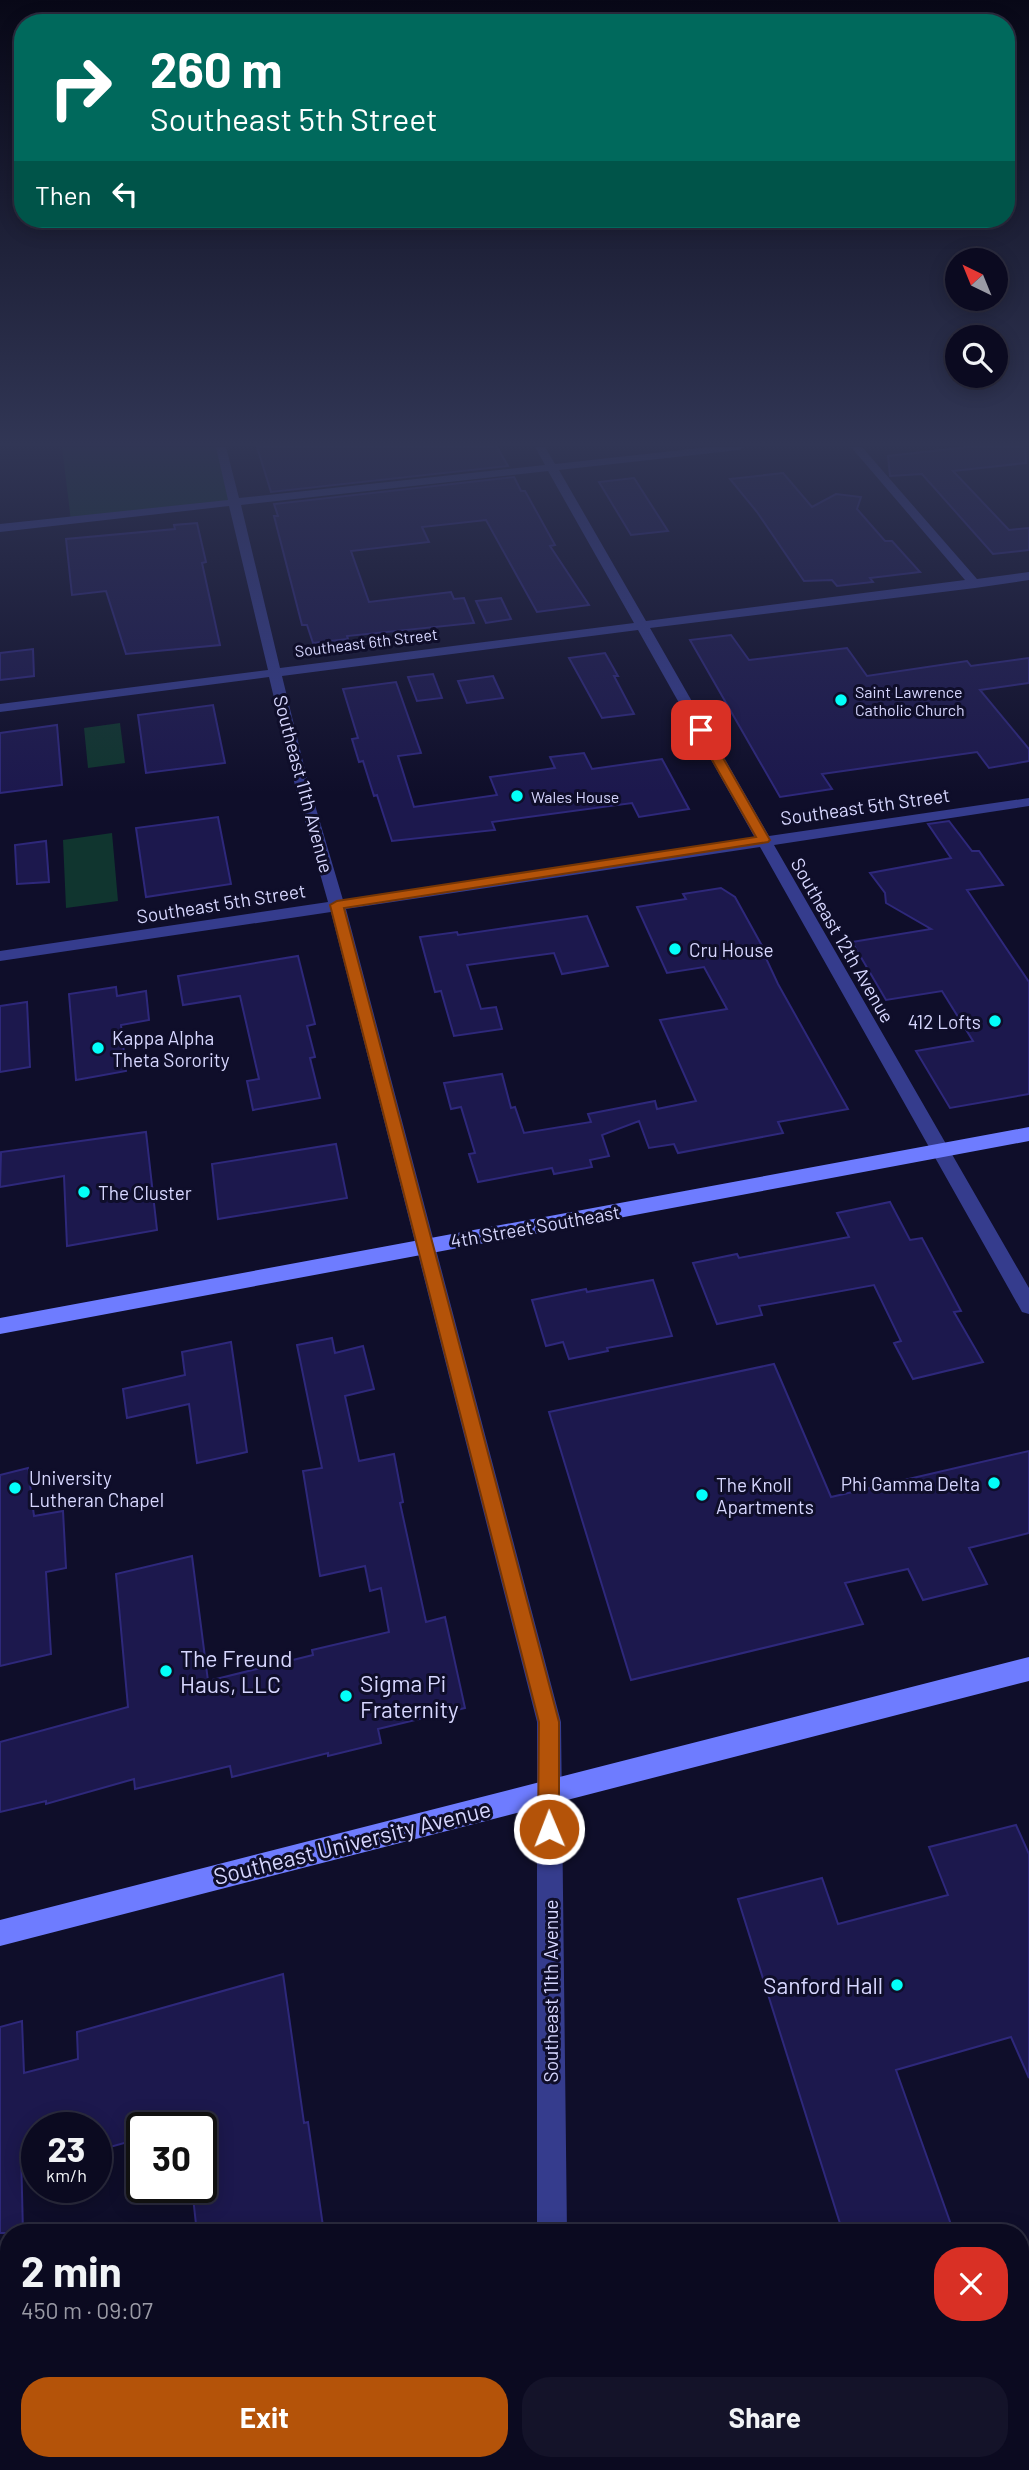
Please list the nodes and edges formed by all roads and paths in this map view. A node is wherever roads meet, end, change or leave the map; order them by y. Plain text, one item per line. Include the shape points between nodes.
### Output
1 (247, 562) edge
2 (605, 562) edge
3 (956, 562) edge
4 (1029, 576) edge
5 (975, 584) junction
6 (641, 625) junction
7 (274, 672) junction
8 (0, 708) edge
9 (1029, 802) edge
10 (764, 840) junction
11 (337, 905) junction
12 (0, 956) edge
13 (1029, 1134) edge
14 (942, 1151) junction
15 (427, 1246) junction
16 (1029, 1306) edge
17 (0, 1326) edge
18 (1029, 1669) edge
19 (548, 1791) junction
20 (0, 1933) edge
21 (552, 2224) edge

1 - 7 street, Southeast 11th Avenue
2 - 6 street, Southeast 12th Avenue
3 - 5 street
4 - 5 street, Southeast 6th Street
5 - 6 street, Southeast 6th Street
6 - 7 street, Southeast 6th Street
6 - 10 street, Southeast 12th Avenue
7 - 8 street, Southeast 6th Street
7 - 11 street, Southeast 11th Avenue
9 - 10 street, Southeast 5th Street
10 - 11 street, Southeast 5th Street
10 - 14 street, Southeast 12th Avenue
11 - 12 street, Southeast 5th Street
11 - 15 street, Southeast 11th Avenue
13 - 14 main road, 4th Street Southeast
14 - 15 main road, 4th Street Southeast
14 - 16 street, Southeast 12th Avenue
15 - 17 main road, 4th Street Southeast
15 - 19 street, Southeast 11th Avenue via 549,1722
18 - 19 main road, Southeast University Avenue
19 - 20 main road, Southeast University Avenue
19 - 21 street, Southeast 11th Avenue

